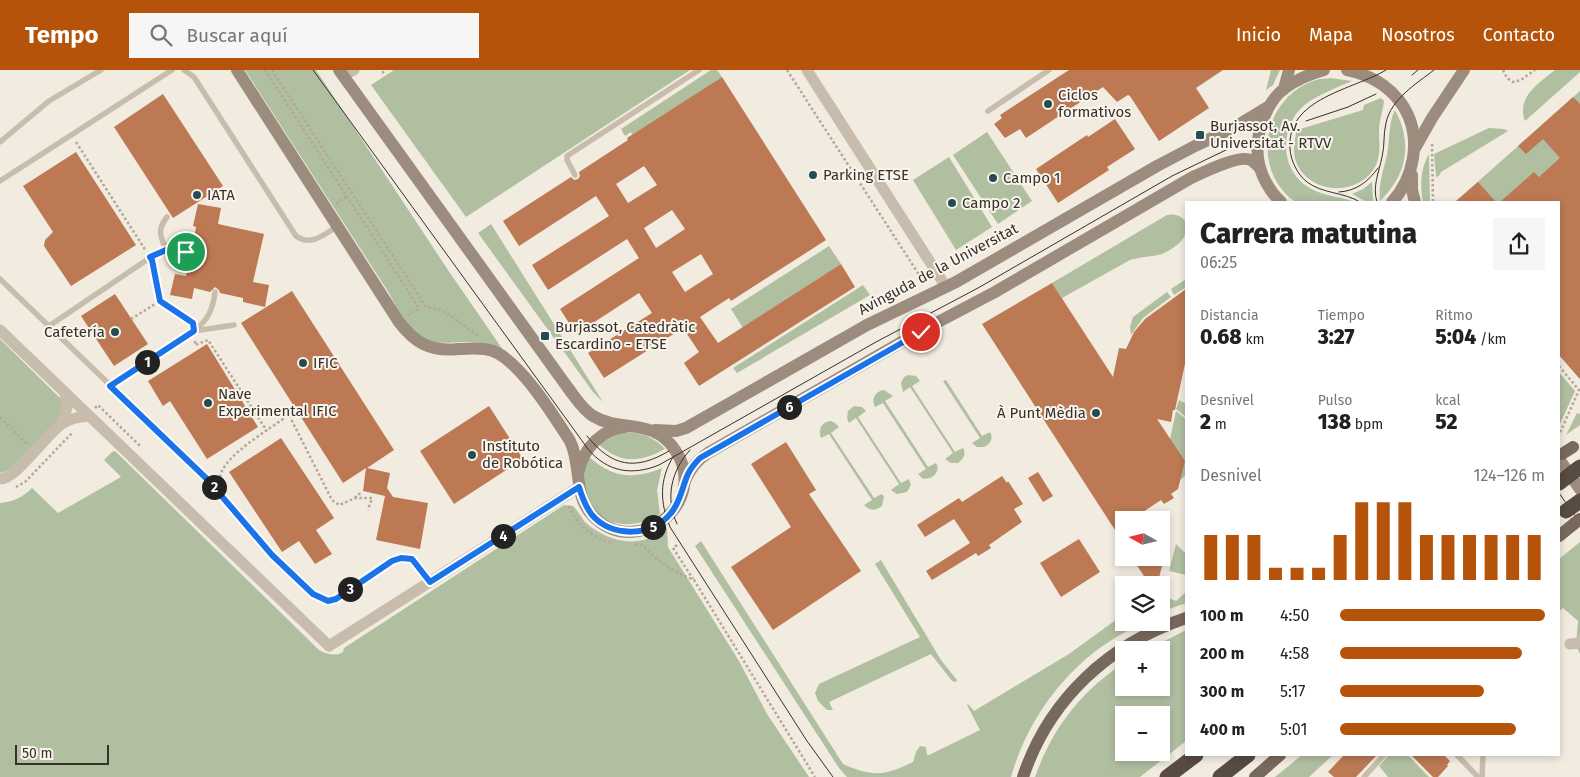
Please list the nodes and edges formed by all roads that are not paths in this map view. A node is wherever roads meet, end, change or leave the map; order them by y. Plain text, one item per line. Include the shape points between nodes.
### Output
1 (101, 70) edge
2 (172, 70) edge
3 (184, 70) edge
4 (237, 70) edge
5 (699, 70) edge
6 (807, 70) edge
7 (1049, 70) edge
8 (1289, 70) edge
9 (1324, 70) edge
10 (1348, 70) edge
11 (1464, 70) edge
12 (345, 72) edge
13 (1284, 88) junction
14 (1268, 106) junction
15 (988, 111) dead end
16 (0, 142) edge
17 (1413, 156) junction
18 (1260, 168) junction
19 (575, 175) dead end
20 (0, 181) edge
21 (1280, 201) edge
22 (1393, 201) edge
23 (1415, 201) edge
24 (167, 217) dead end
25 (338, 226) junction
26 (166, 250) junction
27 (191, 254) dead end
28 (0, 279) edge
29 (946, 287) junction
30 (215, 292) dead end
31 (234, 325) dead end
32 (48, 326) junction
33 (0, 330) edge
34 (194, 331) junction
35 (110, 386) junction
36 (65, 393) junction
37 (88, 416) junction
38 (61, 424) junction
39 (632, 426) junction
40 (645, 428) junction
41 (1577, 444) edge
42 (1560, 457) edge
43 (1580, 467) edge
44 (0, 479) edge
45 (578, 482) junction
46 (1560, 482) edge
47 (684, 486) junction
48 (1580, 490) edge
49 (1580, 501) edge
50 (1570, 517) edge
51 (1560, 534) edge
52 (430, 582) junction
53 (1185, 618) edge
54 (1195, 756) edge
55 (1247, 756) edge
56 (1279, 756) edge
57 (1383, 756) edge
58 (1458, 756) edge
59 (1482, 756) edge
60 (1023, 777) edge
61 (1167, 777) edge
62 (1220, 777) edge
63 (1255, 777) edge
64 (1364, 777) edge
65 (1478, 777) edge
66 (1482, 777) edge

1 - 16 lane via 49,101
2 - 20 lane
3 - 25 lane via 194,77 296,236 301,240 318,239
4 - 25 street
5 - 19 lane via 567,156
6 - 29 street
7 - 15 lane
8 - 13 street
9 - 13 street via 1304,76
10 - 17 street via 1373,78 1398,100 1414,134
11 - 17 street via 1432,118
12 - 39 street via 587,412 602,420
13 - 14 street
14 - 18 street via 1258,143
14 - 29 street, Avinguda de la Universitat via 1235,128 1157,166
17 - 22 street via 1404,188
17 - 23 street
18 - 21 street via 1272,193
18 - 47 street via 1251,160 1242,160 1191,178 708,452 692,467
24 - 26 lane via 161,225 160,236
25 - 45 street via 399,322 415,340 442,349 482,348 510,361 570,441
26 - 27 lane
26 - 32 lane via 150,257
28 - 32 lane
29 - 40 street, Avinguda de la Universitat via 867,325 686,428 676,431
30 - 34 lane via 209,317
31 - 34 lane
32 - 35 lane
33 - 36 street
34 - 35 lane
35 - 52 lane via 207,479 272,555 319,598 336,599 401,558 412,559
36 - 37 street
36 - 38 street via 66,408
37 - 38 street
37 - 52 street via 329,646
38 - 44 street via 16,471
39 - 40 street
39 - 45 street via 618,427 594,441 581,462
40 - 47 street via 659,433 676,451 684,472
41 - 42 main road, bridge
42 - 48 street
43 - 46 highway, bridge
45 - 47 street via 584,502 593,516 606,526 637,532 666,518 680,500
45 - 52 street
49 - 50 highway, bridge
50 - 51 main road
53 - 60 main road via 1128,645 1068,695 1030,755
54 - 61 highway
55 - 62 highway
56 - 63 main road
57 - 64 lane
58 - 65 lane
59 - 66 lane

